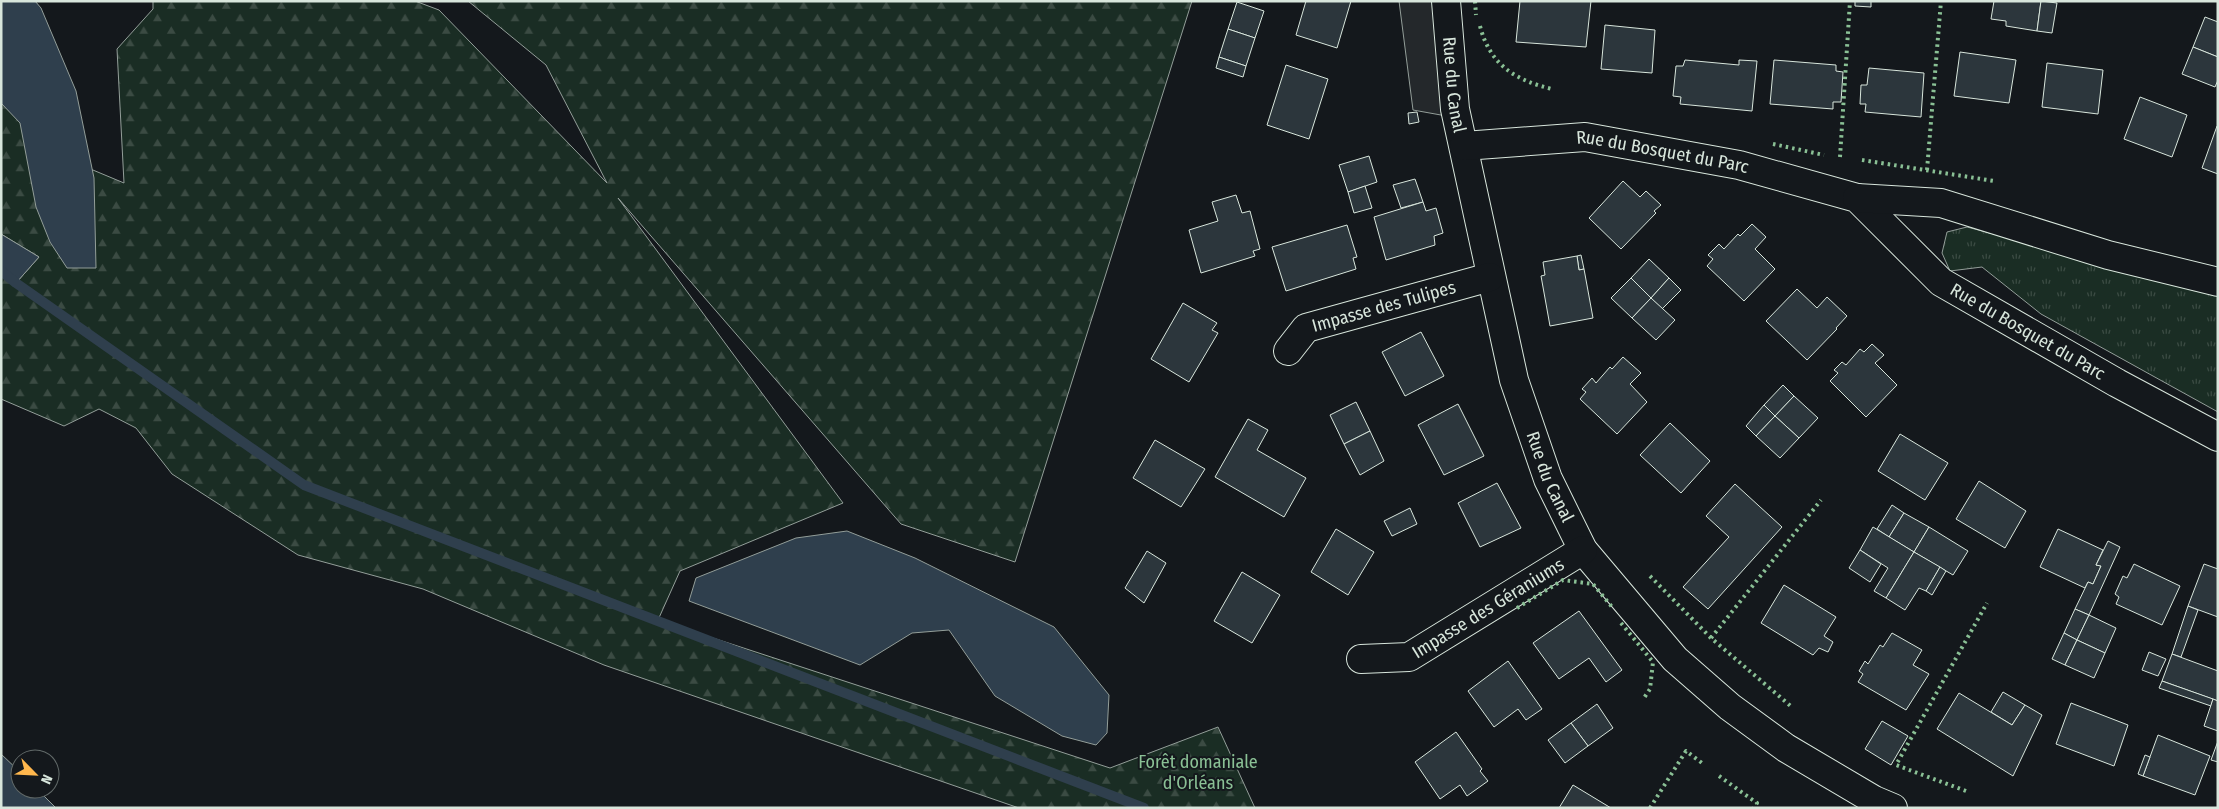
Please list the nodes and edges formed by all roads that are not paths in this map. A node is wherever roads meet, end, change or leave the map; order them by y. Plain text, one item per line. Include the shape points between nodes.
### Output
1 (1446, 1) edge
2 (1464, 146) junction
3 (1857, 198) junction
4 (1490, 277) junction
5 (2218, 282) edge
6 (1288, 351) dead end
7 (2218, 437) edge
8 (1583, 550) junction
9 (1361, 659) dead end
10 (1893, 808) edge

1 - 2 street, Rue du Canal via 1455,109
2 - 3 street, Rue du Bosquet du Parc via 1585,137 1739,165
2 - 4 street, Rue du Canal
3 - 5 street, Rue du Bosquet du Parc via 1941,203 2108,255
3 - 7 street, Rue du Bosquet du Parc via 1940,282
4 - 6 street, Impasse des Tulipes via 1306,328
4 - 8 street, Rue du Canal via 1514,380 1548,479
8 - 9 street, Impasse des Géraniums via 1409,657
8 - 10 street, Rue du Canal via 1676,658 1730,707 1786,748

